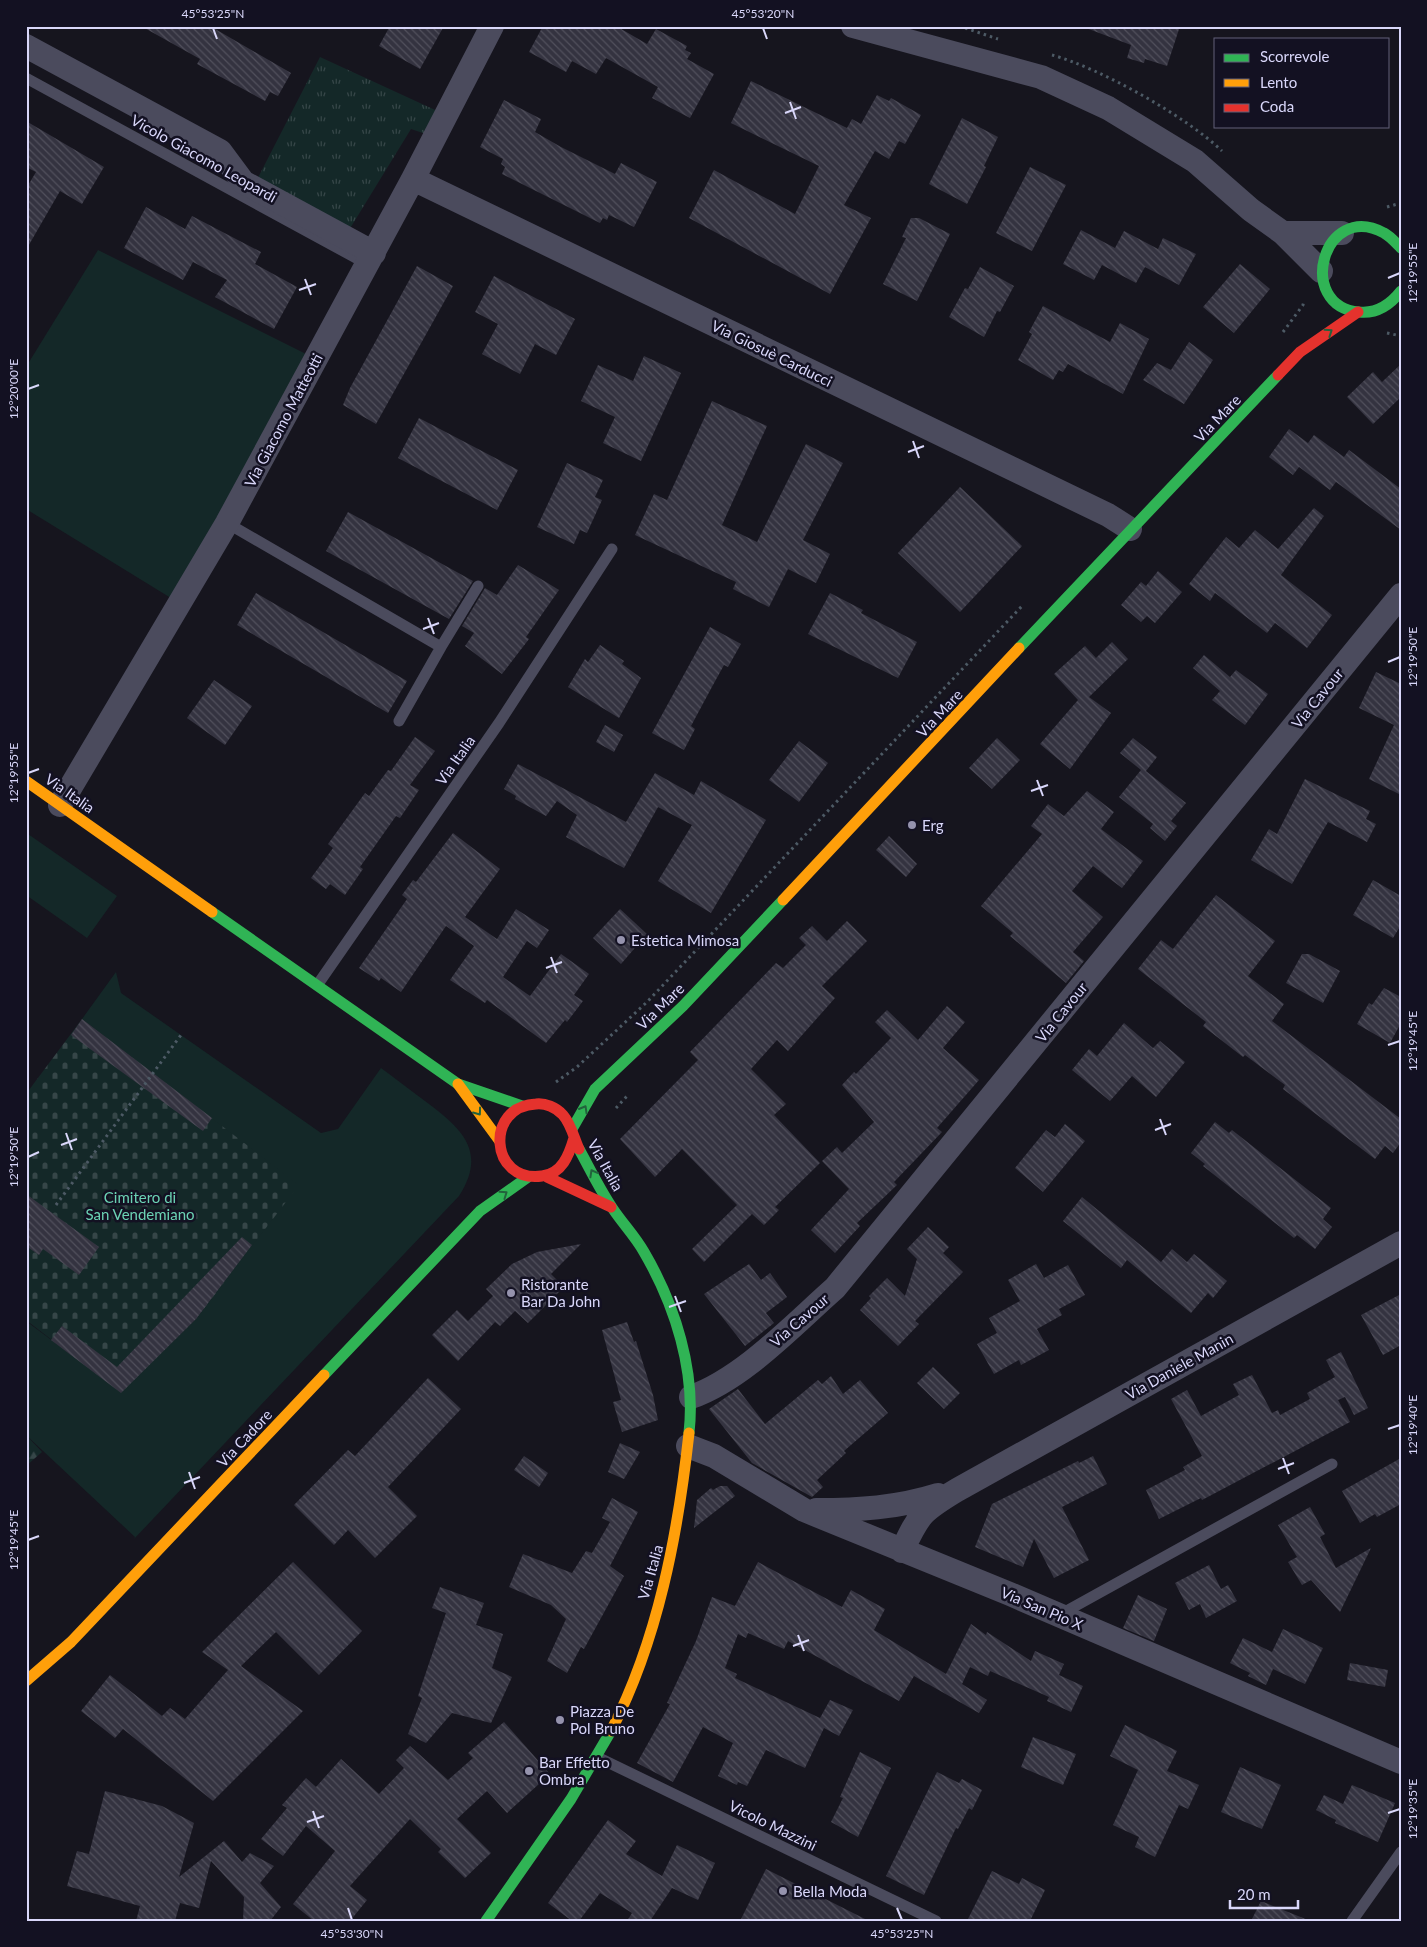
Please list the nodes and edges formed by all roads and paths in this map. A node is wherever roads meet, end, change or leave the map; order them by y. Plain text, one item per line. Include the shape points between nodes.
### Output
1 (492, 26) edge
2 (853, 26) edge
3 (26, 46) edge
4 (26, 78) edge
5 (1180, 120) dead end
6 (1229, 158) dead end
7 (413, 179) junction
8 (1401, 203) edge
9 (1384, 208) dead end
10 (1394, 226) dead end
11 (1380, 230) junction
12 (1283, 233) junction
13 (1342, 233) junction
14 (1401, 248) edge
15 (370, 258) junction
16 (1324, 288) junction
17 (1401, 291) edge
18 (1304, 296) dead end
19 (1384, 308) junction
20 (1358, 312) junction
21 (1401, 313) edge
22 (1312, 327) dead end
23 (1280, 335) dead end
24 (1300, 352) junction
25 (227, 522) junction
26 (1130, 529) junction
27 (612, 549) dead end
28 (478, 586) dead end
29 (1401, 595) edge
30 (1027, 600) dead end
31 (441, 647) junction
32 (399, 721) dead end
33 (26, 781) edge
34 (60, 805) junction
35 (318, 984) junction
36 (181, 1035) dead end
37 (458, 1084) junction
38 (552, 1084) dead end
39 (595, 1089) junction
40 (549, 1105) junction
41 (522, 1106) junction
42 (573, 1134) junction
43 (499, 1140) junction
44 (528, 1177) junction
45 (546, 1177) junction
46 (487, 1193) dead end
47 (56, 1205) dead end
48 (611, 1207) junction
49 (480, 1211) junction
50 (1401, 1243) edge
51 (691, 1396) junction
52 (688, 1446) junction
53 (1332, 1464) dead end
54 (956, 1490) junction
55 (907, 1505) junction
56 (804, 1510) junction
57 (873, 1538) junction
58 (902, 1551) junction
59 (1059, 1615) junction
60 (26, 1681) edge
61 (597, 1757) junction
62 (1401, 1762) edge
63 (1401, 1852) edge
64 (486, 1921) edge
65 (936, 1921) edge
66 (1352, 1921) edge

1 - 7 street, Via Giacomo Matteotti
2 - 12 street via 1041,77 1108,108 1195,161
3 - 15 street via 220,151 243,182
4 - 15 lane, Vicolo Giacomo Leopardi
5 - 6 path via 1208,138
7 - 15 street, Via Giacomo Matteotti
7 - 26 street, Via Giosuè Carducci via 1108,515
8 - 9 path
10 - 11 main road
11 - 13 main road via 1354,228
11 - 14 main road
12 - 13 street
12 - 16 street
13 - 16 main road via 1326,249
15 - 25 street, Via Giacomo Matteotti
16 - 20 main road via 1336,302
17 - 19 main road
18 - 23 path via 1303,304
19 - 20 main road, Via Mare
19 - 21 main road
24 -> 20 main road, Via Mare
22 - 24 main road, Via Mare
24 - 26 main road, Via Mare
25 - 31 lane
25 - 34 street, Via Giacomo Matteotti
26 - 39 main road, Via Mare via 689,999
27 - 35 lane, Via Italia via 499,723
28 - 31 lane
29 - 51 street, Via Cavour via 835,1288 742,1370 713,1389
30 - 38 path via 647,1002 577,1067
31 - 32 lane
33 - 34 main road, Via Italia
34 - 35 main road, Via Italia
35 - 37 main road, Via Italia
36 - 47 path
37 - 41 main road, Via Italia
37 -> 43 main road, Via Italia
39 - 40 main road, Via Mare
42 -> 39 main road, Via Mare
40 - 41 main road via 531,1103
40 - 42 main road via 559,1111
41 - 43 main road via 505,1120
42 - 45 main road via 572,1151 567,1162
48 -> 42 main road, Via Italia
43 - 44 main road via 500,1160
44 - 45 main road
49 -> 44 main road, Via Cadore
45 - 48 main road, Via Italia
46 - 49 main road, Via Cadore
48 - 51 main road, Via Italia via 644,1251 660,1283 676,1329
49 - 60 main road, Via Cadore via 71,1642
50 - 54 street, Via Daniele Manin
51 - 52 main road, Via Italia
52 - 56 street, Via San Pio X via 714,1456
52 - 61 main road, Via Italia via 674,1544 642,1653
53 - 59 lane
54 - 55 street, Via Daniele Manin
54 - 58 street, Via Daniele Manin via 926,1508 914,1523
55 - 56 street, Via Daniele Manin via 862,1510
55 - 57 street via 884,1514 873,1528
56 - 57 street, Via San Pio X
57 - 58 street, Via San Pio X
58 - 59 street, Via San Pio X
59 - 62 street, Via San Pio X
61 - 64 main road, Via Italia
61 - 65 lane, Vicolo Mazzini
63 - 66 lane

